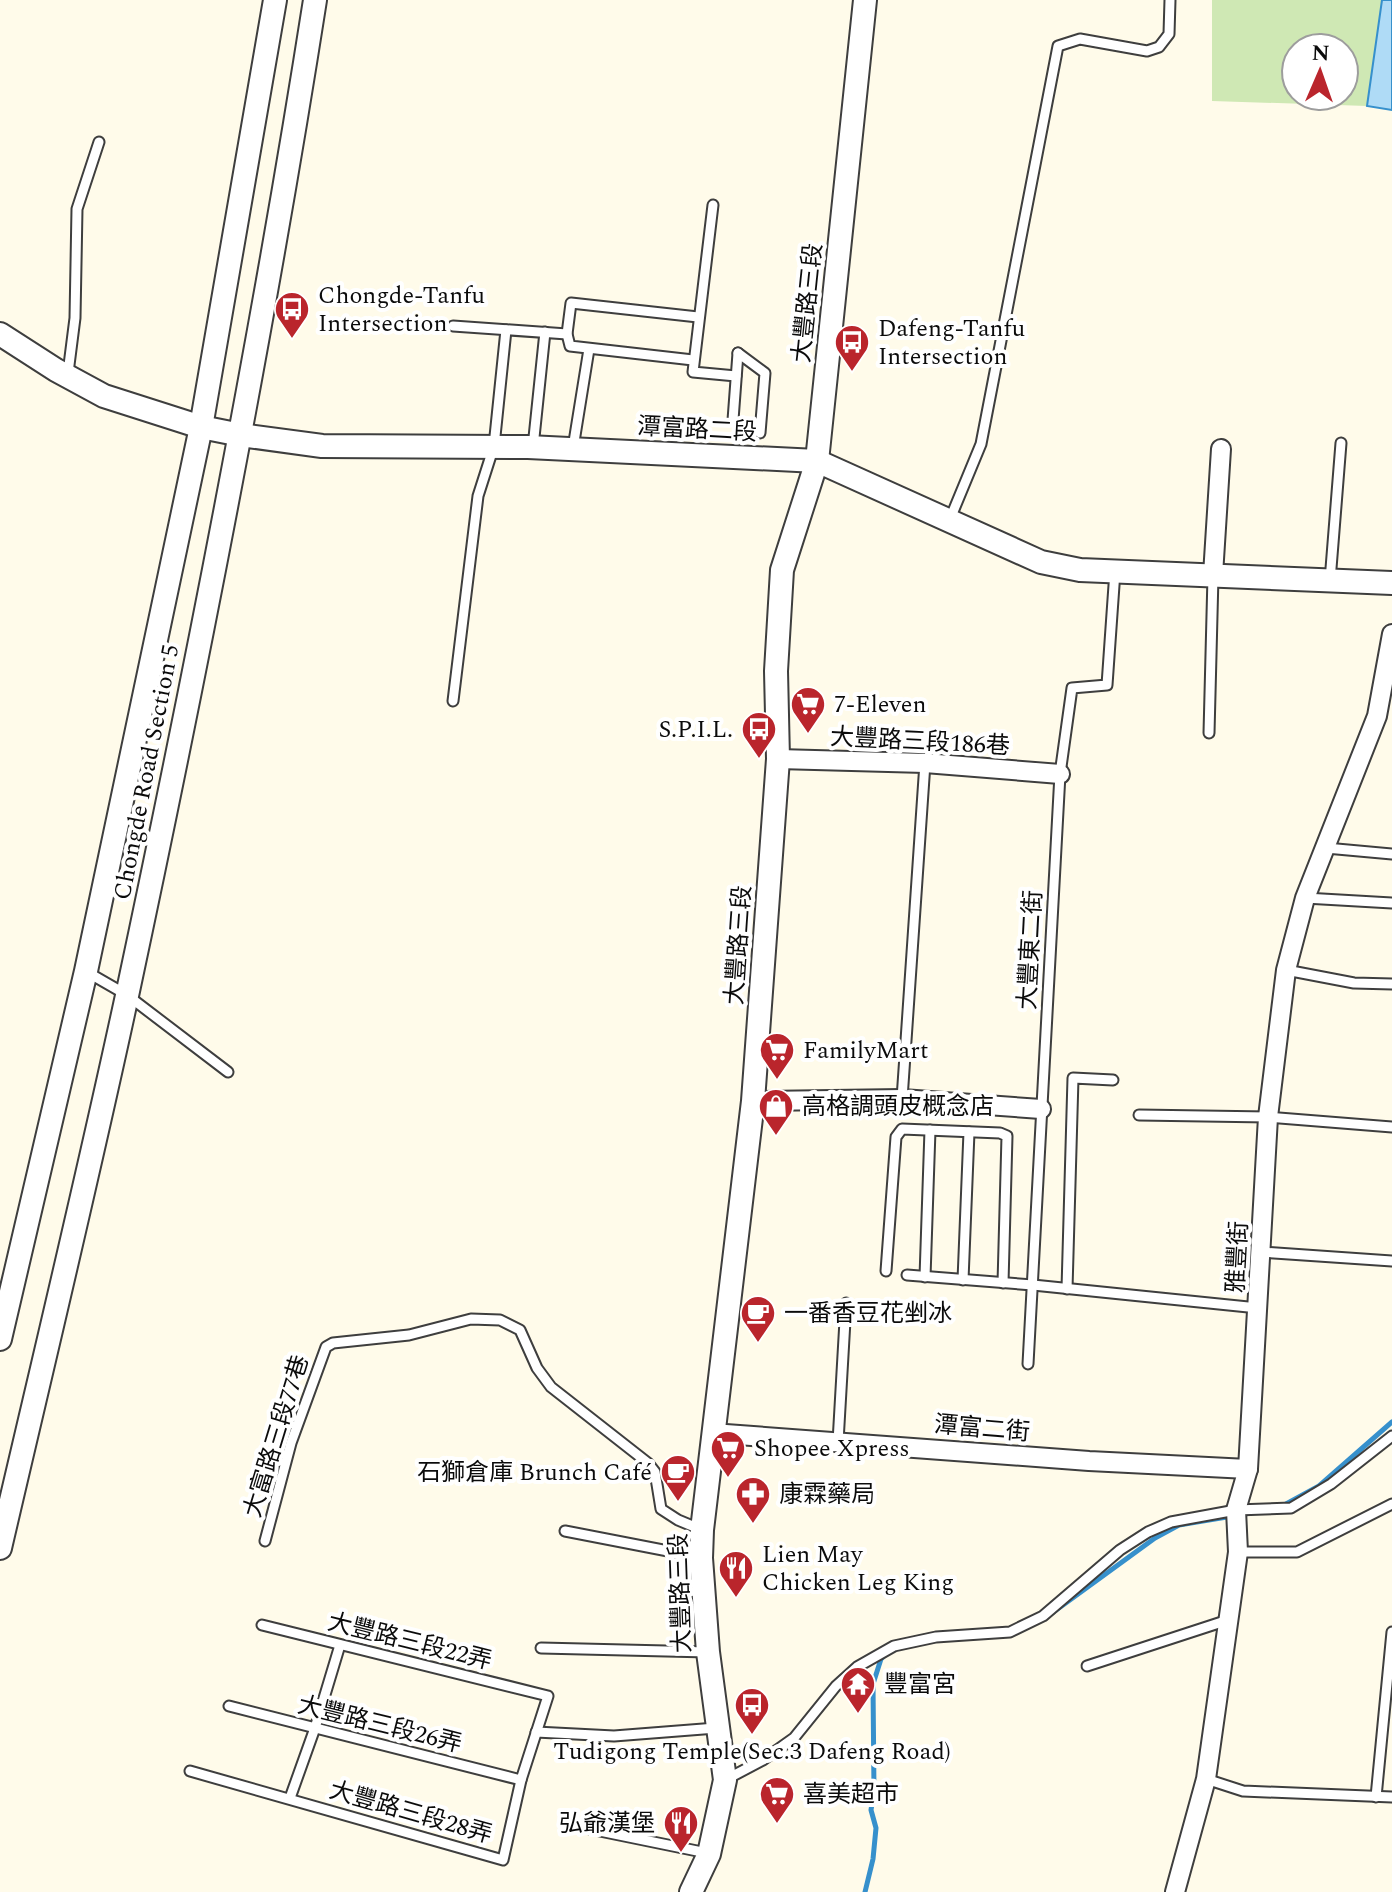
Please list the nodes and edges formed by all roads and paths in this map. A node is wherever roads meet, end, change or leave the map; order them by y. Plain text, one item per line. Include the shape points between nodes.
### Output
1 (275, 0) edge
2 (315, 0) edge
3 (865, 0) edge
4 (1170, 0) edge
5 (99, 142) dead end
6 (713, 205) dead end
7 (698, 317) junction
8 (453, 326) dead end
9 (506, 330) junction
10 (545, 332) junction
11 (0, 334) edge
12 (567, 334) junction
13 (589, 349) junction
14 (693, 360) junction
15 (736, 376) junction
16 (68, 377) junction
17 (733, 420) dead end
18 (201, 427) junction
19 (760, 433) dead end
20 (241, 435) junction
21 (1341, 443) dead end
22 (494, 446) junction
23 (533, 447) junction
24 (573, 448) junction
25 (1221, 449) dead end
26 (817, 461) junction
27 (950, 519) junction
28 (1115, 571) junction
29 (1213, 575) junction
30 (1330, 581) junction
31 (1392, 583) edge
32 (1392, 634) edge
33 (453, 701) dead end
34 (1209, 733) dead end
35 (778, 759) junction
36 (925, 763) junction
37 (1060, 774) junction
38 (1326, 848) junction
39 (1392, 854) edge
40 (1305, 898) junction
41 (1392, 903) edge
42 (1286, 970) junction
43 (86, 971) junction
44 (1392, 984) edge
45 (127, 995) junction
46 (228, 1072) dead end
47 (1113, 1080) dead end
48 (902, 1099) junction
49 (753, 1101) junction
50 (1041, 1109) junction
51 (1139, 1115) dead end
52 (1268, 1117) junction
53 (1392, 1127) edge
54 (930, 1130) junction
55 (969, 1132) junction
56 (1261, 1252) junction
57 (1392, 1261) edge
58 (886, 1271) dead end
59 (907, 1275) dead end
60 (925, 1277) junction
61 (963, 1280) junction
62 (1003, 1283) junction
63 (1033, 1285) junction
64 (1067, 1289) junction
65 (846, 1303) dead end
66 (1258, 1308) junction
67 (0, 1339) edge
68 (1028, 1364) dead end
69 (712, 1433) junction
70 (1392, 1436) edge
71 (838, 1442) junction
72 (1248, 1469) junction
73 (1392, 1504) edge
74 (1236, 1510) junction
75 (702, 1530) junction
76 (565, 1531) dead end
77 (265, 1541) dead end
78 (0, 1548) edge
79 (1238, 1552) junction
80 (701, 1558) junction
81 (1229, 1620) junction
82 (262, 1625) dead end
83 (1392, 1632) edge
84 (340, 1645) junction
85 (541, 1648) dead end
86 (708, 1652) junction
87 (1087, 1666) dead end
88 (1390, 1678) edge
89 (548, 1696) joint
90 (229, 1706) dead end
91 (315, 1728) junction
92 (720, 1728) junction
93 (536, 1732) junction
94 (190, 1771) dead end
95 (1206, 1779) junction
96 (521, 1780) junction
97 (725, 1780) junction
98 (1376, 1797) junction
99 (1392, 1797) edge
100 (290, 1798) junction
101 (585, 1828) dead end
102 (709, 1854) junction
103 (691, 1892) edge
104 (1175, 1892) edge

1 - 18 street, Chongde Road Section 5
2 - 20 street, Chongde Road Section 5
3 - 26 street, 大豐路三段
4 - 27 lane via 1169,34 1159,47 1147,51 1080,39 1058,46 981,444
5 - 16 lane via 77,209
6 - 7 lane
7 - 12 lane via 571,303
7 - 14 lane
8 - 9 lane
9 - 10 lane
9 - 22 lane
10 - 12 lane
10 - 23 lane
11 - 16 street, 潭富路二段
12 - 13 lane via 570,346
13 - 14 lane
13 - 24 lane
14 - 15 lane via 693,372
15 - 17 lane
15 - 19 lane via 738,353 765,373
16 - 18 street, 潭富路二段 via 104,396
18 - 20 street, 潭富路二段
18 - 43 street, Chongde Road Section 5
20 - 22 street, 潭富路二段 via 322,446
20 - 45 street, Chongde Road Section 5
21 - 30 lane
22 - 23 street, 潭富路二段
22 - 33 lane via 478,496
23 - 24 street, 潭富路二段
24 - 26 street, 潭富路二段
25 - 29 street
26 - 27 street, 潭富路二段
26 - 35 street, 大豐路三段 via 782,570
27 - 28 street, 潭富路二段 via 1041,562
28 - 29 street, 潭富路二段
28 - 37 lane, 大豐東二街 via 1107,685 1072,688
29 - 30 street, 潭富路二段
29 - 34 lane
30 - 31 street, 潭富路二段
32 - 38 street, 雅豐街 via 1377,716
35 - 36 street, 大豐路三段186巷
35 - 49 street, 大豐路三段
36 - 37 street, 大豐路三段186巷
36 - 48 lane
37 - 50 lane, 大豐東二街
38 - 39 lane
38 - 40 street, 雅豐街
40 - 41 lane
40 - 42 street, 雅豐街
42 - 44 lane
42 - 52 street, 雅豐街
43 - 45 lane
43 - 67 street, Chongde Road Section 5
45 - 46 lane
45 - 78 street, Chongde Road Section 5
47 - 64 lane via 1073,1078
48 - 49 street
48 - 50 street
49 - 69 street, 大豐路三段
50 - 63 lane, 大豐東二街
51 - 52 lane
52 - 53 lane
52 - 56 street, 雅豐街
54 - 55 lane
54 - 58 lane via 902,1129 896,1137
54 - 60 lane
55 - 61 lane
55 - 62 lane via 1007,1136
56 - 57 lane
56 - 66 street, 雅豐街
59 - 60 lane
60 - 61 lane
61 - 62 lane
62 - 63 lane
63 - 64 lane
63 - 68 lane, 大豐東二街
64 - 66 lane
65 - 71 lane
66 - 72 street, 雅豐街
69 - 71 street, 潭富二街
69 - 75 street, 大豐路三段
70 - 74 lane via 1291,1508
71 - 72 street, 潭富二街
72 - 74 street, 雅豐街
73 - 79 lane via 1297,1552
74 - 79 street, 雅豐街
74 - 97 lane via 1171,1522 1148,1532 1043,1616 1010,1632 894,1646 836,1686 794,1738
75 - 77 lane, 大富路三段77巷 via 661,1509 655,1472 648,1463 551,1387 520,1330 500,1320 471,1319 326,1347 291,1443
75 - 80 street, 大豐路三段
76 - 80 lane
79 - 81 street, 雅豐街
80 - 86 street, 大豐路三段
81 - 87 lane
81 - 95 street, 雅豐街
82 - 84 lane, 大豐路三段22弄
83 - 88 lane
84 - 89 lane, 大豐路三段22弄
84 - 91 lane
85 - 86 lane
86 - 92 street, 大豐路三段
88 - 98 lane
89 - 93 lane, 大豐路三段28弄
90 - 91 lane, 大豐路三段26弄
91 - 96 lane, 大豐路三段26弄
91 - 100 lane
92 - 93 lane via 614,1736
92 - 97 street, 大豐路三段
93 - 96 lane, 大豐路三段28弄
94 - 100 lane, 大豐路三段28弄
95 - 98 lane via 1243,1791
95 - 104 street, 雅豐街
96 - 100 lane, 大豐路三段28弄 via 503,1860
97 - 102 street, 大豐路三段
98 - 99 lane
101 - 102 lane
102 - 103 street, 大豐路三段

